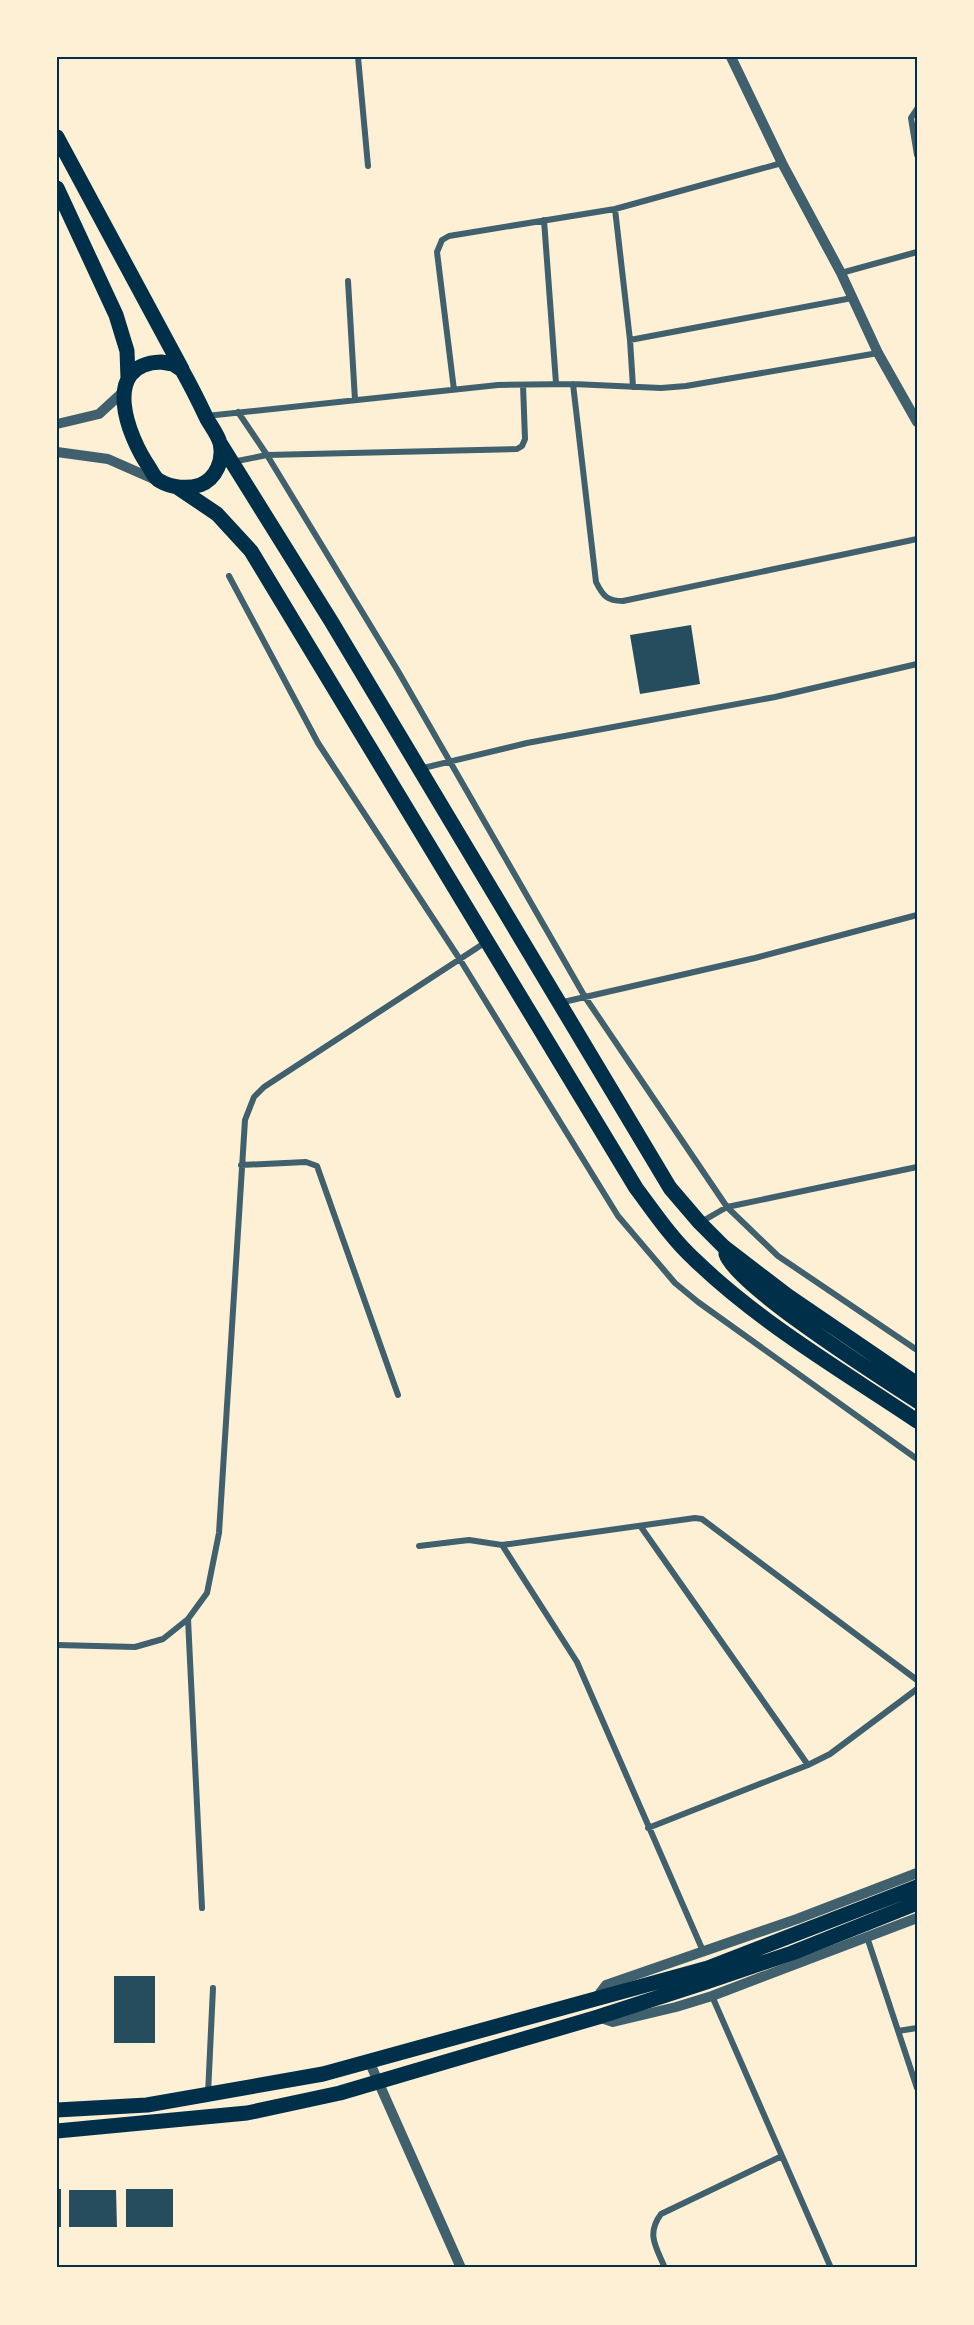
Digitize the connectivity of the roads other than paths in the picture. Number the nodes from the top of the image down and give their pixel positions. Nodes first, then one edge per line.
1 (358, 57) edge
2 (731, 57) edge
3 (917, 109) edge
4 (57, 137) edge
5 (917, 155) edge
6 (782, 163) junction
7 (368, 166) dead end
8 (57, 188) edge
9 (615, 209) junction
10 (544, 220) junction
11 (917, 252) edge
12 (841, 273) junction
13 (348, 281) dead end
14 (852, 298) junction
15 (630, 340) junction
16 (878, 353) junction
17 (182, 370) junction
18 (556, 383) junction
19 (573, 384) junction
20 (523, 385) junction
21 (126, 386) junction
22 (633, 387) junction
23 (454, 390) junction
24 (355, 400) junction
25 (238, 412) junction
26 (206, 416) junction
27 (916, 418) edge
28 (57, 424) edge
29 (220, 443) junction
30 (57, 452) edge
31 (267, 455) junction
32 (232, 462) junction
33 (158, 481) junction
34 (177, 487) junction
35 (917, 538) edge
36 (229, 576) dead end
37 (917, 664) edge
38 (449, 762) junction
39 (419, 769) junction
40 (917, 915) edge
41 (487, 941) junction
42 (459, 958) junction
43 (585, 997) junction
44 (558, 1003) junction
45 (241, 1165) junction
46 (917, 1167) edge
47 (727, 1207) junction
48 (700, 1223) junction
49 (724, 1247) junction
50 (917, 1350) edge
51 (917, 1383) edge
52 (398, 1395) dead end
53 (917, 1401) edge
54 (917, 1421) edge
55 (917, 1459) edge
56 (641, 1527) junction
57 (502, 1545) junction
58 (419, 1546) dead end
59 (188, 1619) junction
60 (57, 1646) edge
61 (917, 1680) edge
62 (917, 1689) edge
63 (808, 1765) junction
64 (648, 1828) junction
65 (917, 1873) edge
66 (917, 1887) edge
67 (917, 1903) edge
68 (202, 1908) dead end
69 (917, 1918) edge
70 (867, 1937) junction
71 (703, 1951) junction
72 (213, 1988) dead end
73 (712, 1996) junction
74 (594, 2001) junction
75 (617, 2002) junction
76 (598, 2017) junction
77 (917, 2028) edge
78 (898, 2031) junction
79 (369, 2061) junction
80 (378, 2082) junction
81 (917, 2088) edge
82 (208, 2094) junction
83 (57, 2110) edge
84 (57, 2132) edge
85 (782, 2156) junction
86 (461, 2268) edge
87 (665, 2268) edge
88 (831, 2268) edge

1 - 7 street
2 - 6 street
3 - 5 street
4 - 17 main road
6 - 9 street
6 - 12 street
8 - 21 main road
9 - 10 street
9 - 15 street
10 - 18 street
10 - 23 street
11 - 12 street
12 - 14 street
13 - 24 street
14 - 15 street
14 - 16 street
15 - 22 street
16 - 22 street
16 - 27 street
17 - 21 main road
17 - 26 main road
18 - 19 street
18 - 20 street
19 - 22 street
19 - 35 street
20 - 23 street
20 - 31 street
21 - 28 street
21 - 33 main road
23 - 24 street
24 - 25 street
25 - 26 street
25 - 31 street
26 - 29 main road
29 - 32 main road
29 - 34 main road
30 - 33 street
31 - 32 street
31 - 38 street
32 - 39 main road
33 - 34 main road
34 - 41 main road
36 - 42 street
37 - 38 street
38 - 39 street
38 - 43 street
39 - 44 main road
40 - 43 street
41 - 42 street
41 - 54 main road
42 - 45 street
42 - 55 street
43 - 44 street
43 - 47 street
44 - 48 main road
45 - 52 street
45 - 59 street
46 - 47 street
47 - 48 street
47 - 50 street
48 - 49 main road
49 - 51 main road
49 - 53 main road
56 - 57 street
56 - 61 street
56 - 63 street
57 - 58 street
57 - 64 street
59 - 60 street
59 - 68 street
62 - 63 street
63 - 64 street
64 - 71 street
65 - 71 street
66 - 75 main road
67 - 75 main road
69 - 70 street
70 - 73 street
70 - 78 street
71 - 74 street
72 - 82 street
73 - 76 street
73 - 85 street
74 - 75 main road
74 - 79 main road
75 - 76 main road
76 - 80 main road
77 - 78 street
78 - 81 street
79 - 80 street
79 - 82 main road
80 - 84 main road
80 - 86 street
82 - 83 main road
85 - 87 street
85 - 88 street

